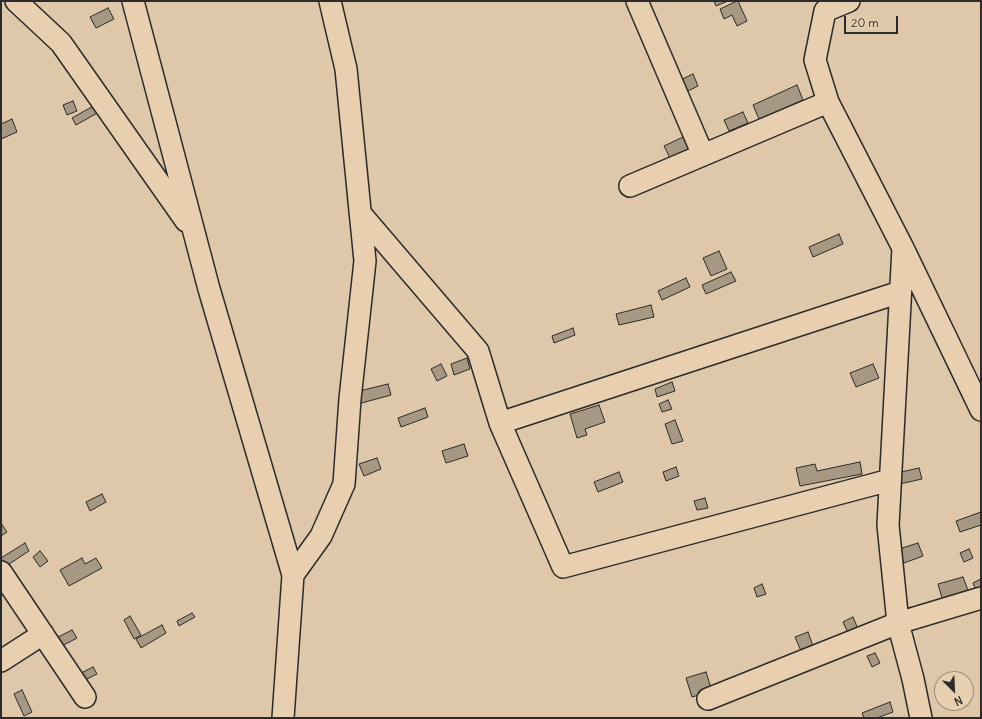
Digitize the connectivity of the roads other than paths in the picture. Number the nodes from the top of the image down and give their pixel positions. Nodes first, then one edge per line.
1 (16, 1) edge
2 (133, 1) edge
3 (330, 1) edge
4 (637, 1) edge
5 (849, 1) edge
6 (828, 102) junction
7 (704, 155) junction
8 (630, 186) dead end
9 (360, 213) junction
10 (194, 233) junction
11 (903, 248) junction
12 (900, 292) junction
13 (981, 410) edge
14 (500, 423) junction
15 (890, 480) junction
16 (1, 572) edge
17 (293, 575) junction
18 (981, 598) edge
19 (898, 623) junction
20 (43, 634) junction
21 (1, 661) edge
22 (84, 697) dead end
23 (708, 699) dead end
24 (283, 718) edge
25 (921, 718) edge

1 - 10 street
2 - 10 street
3 - 9 street
4 - 7 street
5 - 6 street
6 - 7 street
6 - 11 street
7 - 8 street
9 - 14 street
9 - 17 street
10 - 17 street
11 - 12 street
11 - 13 street
12 - 14 street
12 - 15 street
14 - 15 street
15 - 19 street
16 - 20 street
17 - 24 street
18 - 19 street
19 - 23 street
19 - 25 street
20 - 21 street
20 - 22 street

